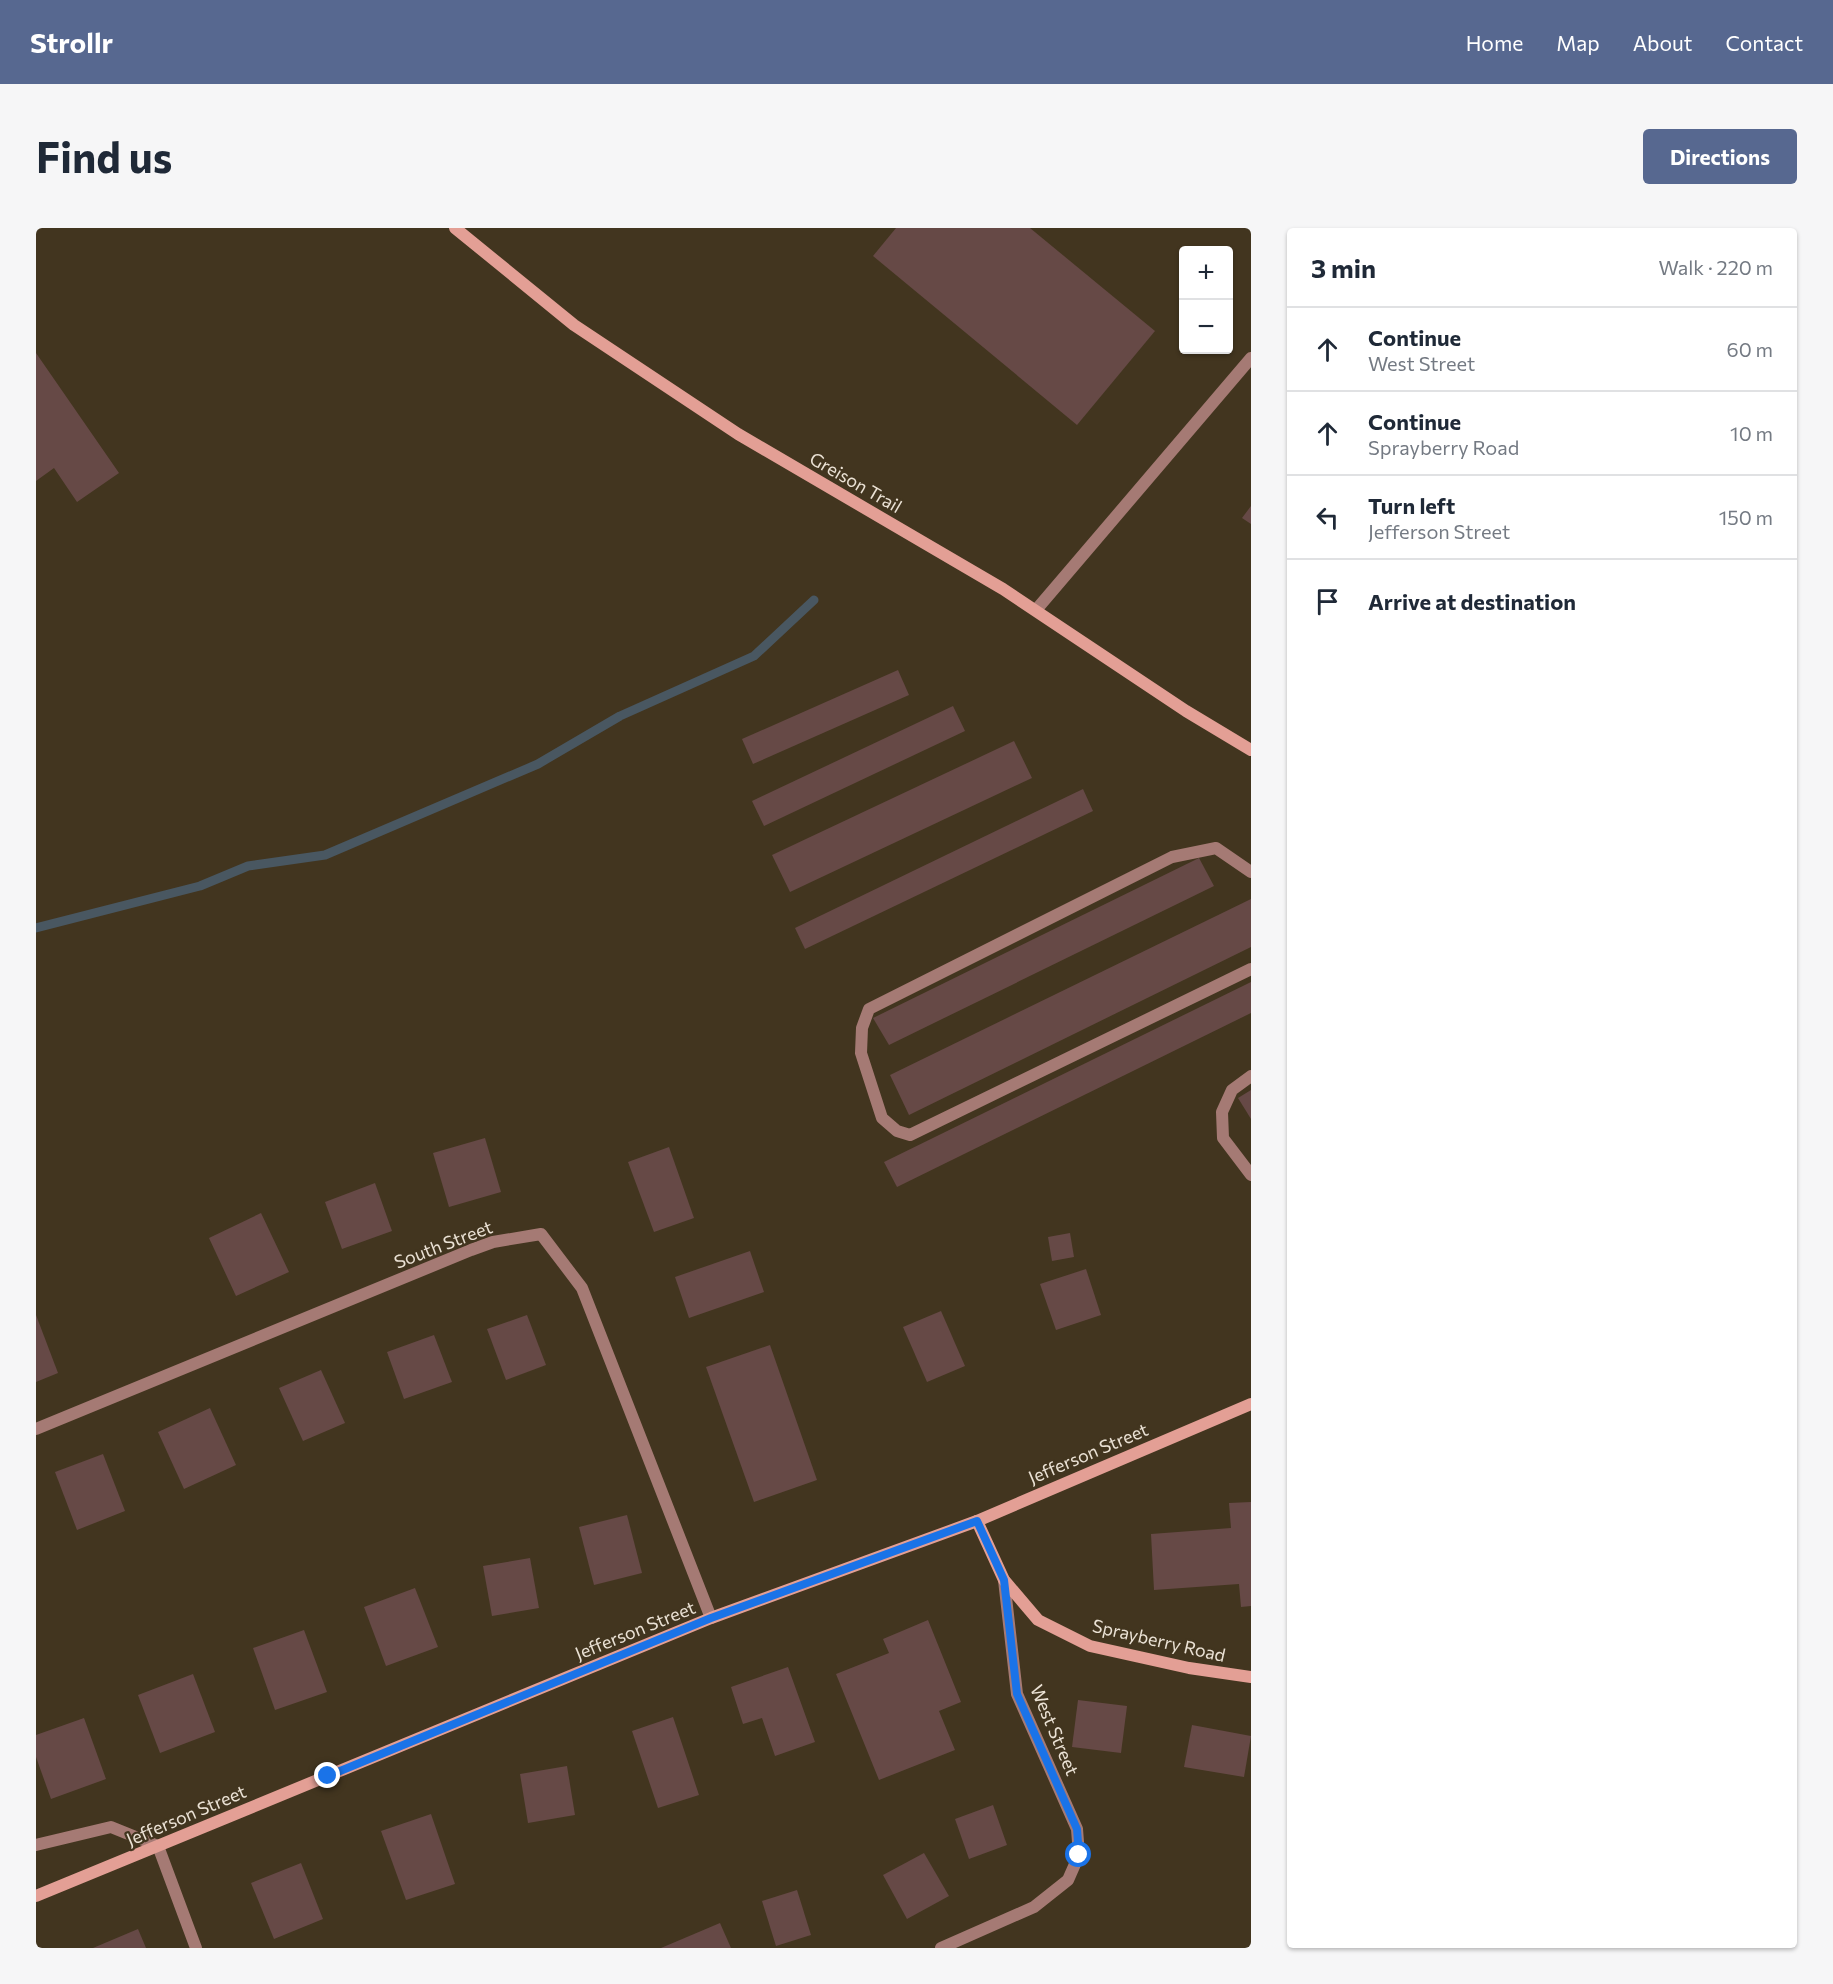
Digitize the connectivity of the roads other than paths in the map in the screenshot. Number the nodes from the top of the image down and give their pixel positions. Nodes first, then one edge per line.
1 (455, 228) edge
2 (1251, 358) edge
3 (1036, 610) junction
4 (1251, 750) edge
5 (1251, 872) edge
6 (1251, 969) edge
7 (1251, 1076) edge
8 (1251, 1175) edge
9 (1251, 1404) edge
10 (36, 1429) edge
11 (977, 1521) junction
12 (1004, 1580) junction
13 (711, 1618) junction
14 (1251, 1677) edge
15 (36, 1845) edge
16 (158, 1846) junction
17 (36, 1896) edge
18 (195, 1948) edge
19 (941, 1948) edge

1 - 3 street, Greison Trail
2 - 3 street
3 - 4 street, Greison Trail
5 - 6 street
7 - 8 street
9 - 11 street, Jefferson Street
10 - 13 street, South Street
11 - 12 street, Sprayberry Road
11 - 13 street, Jefferson Street
12 - 14 street, Sprayberry Road
12 - 19 street, West Street
13 - 16 street, Jefferson Street
15 - 16 street
16 - 17 street, Jefferson Street
16 - 18 street

